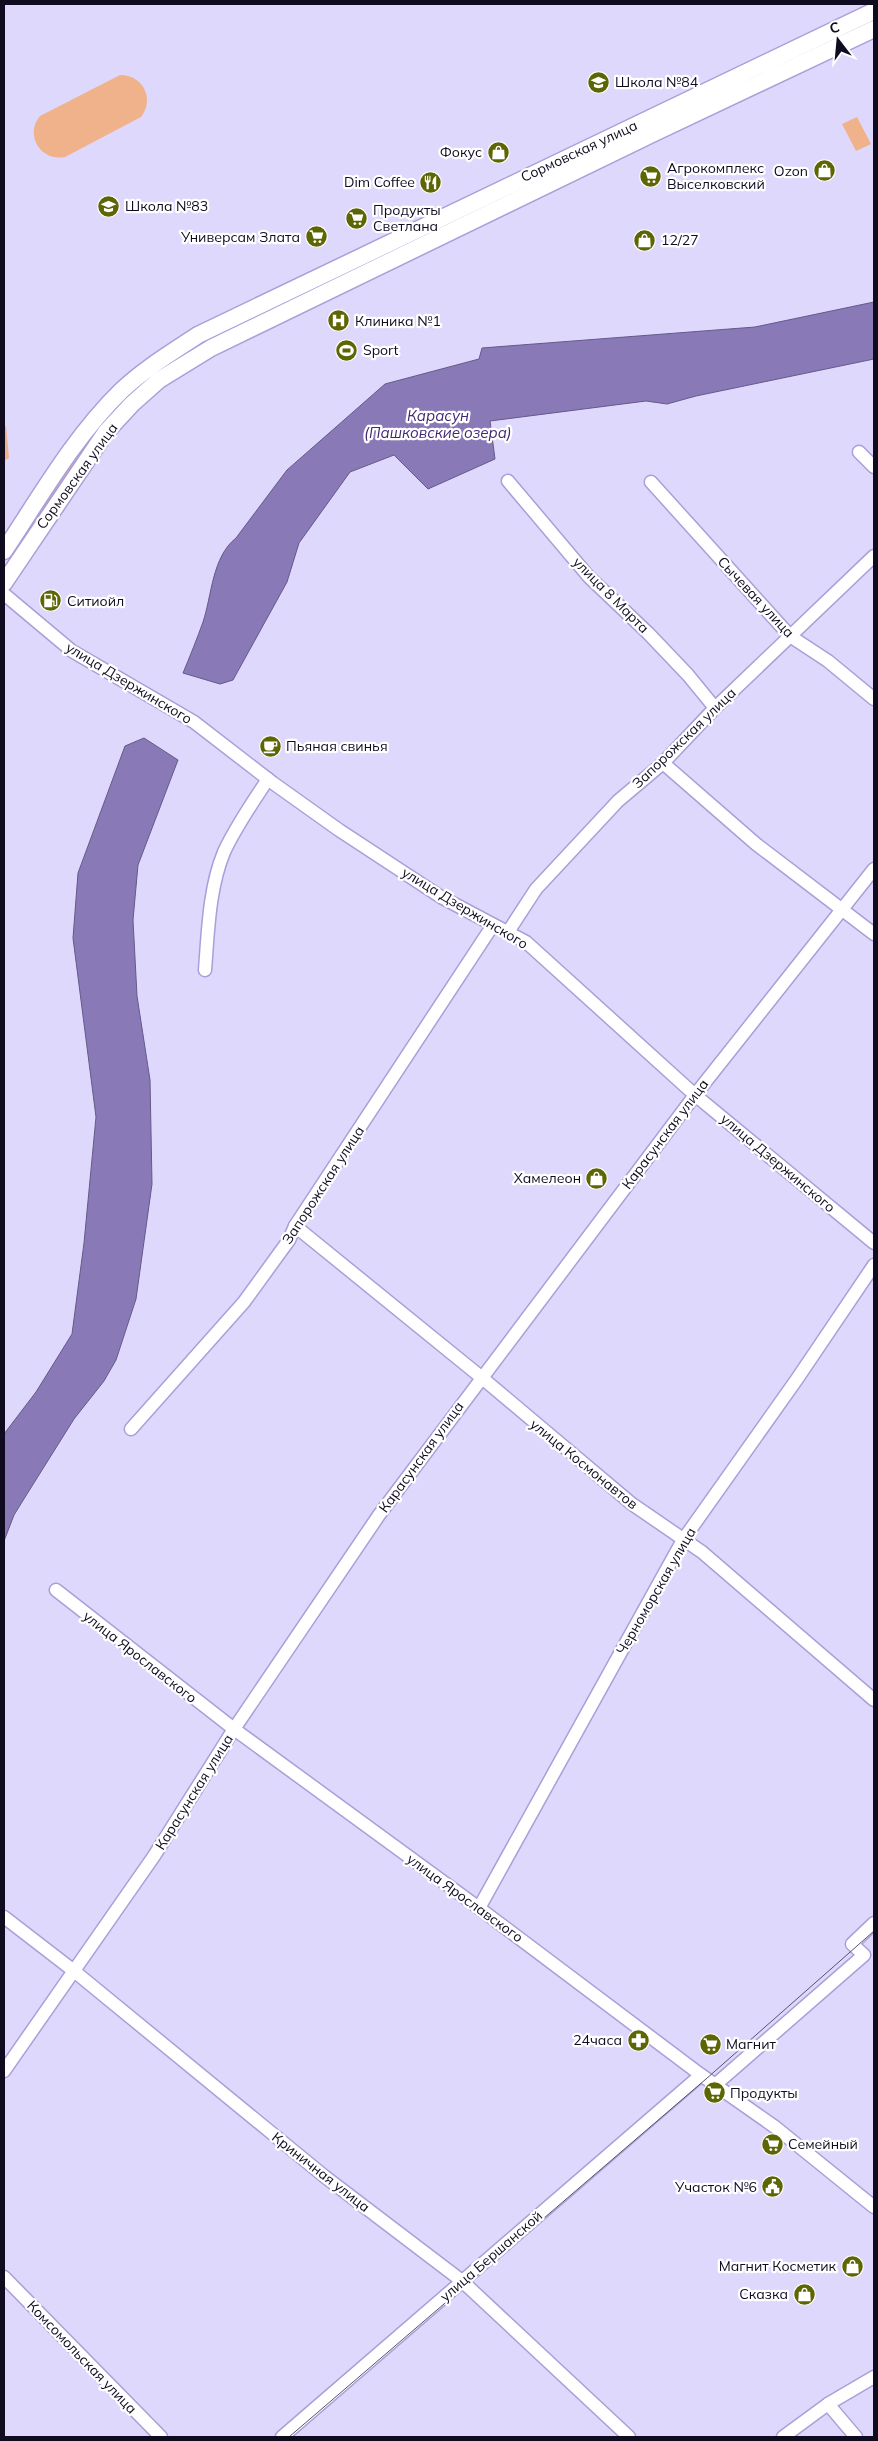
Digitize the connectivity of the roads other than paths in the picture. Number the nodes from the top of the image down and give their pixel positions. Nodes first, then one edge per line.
1 (874, 11) edge
2 (874, 29) edge
3 (650, 126) junction
4 (284, 292) junction
5 (292, 308) junction
6 (859, 452) dead end
7 (874, 468) edge
8 (508, 480) dead end
9 (651, 482) dead end
10 (4, 551) edge
11 (874, 556) edge
12 (4, 583) edge
13 (4, 594) edge
14 (790, 636) junction
15 (874, 699) edge
16 (715, 708) junction
17 (663, 763) junction
18 (268, 779) junction
19 (874, 869) edge
20 (843, 908) junction
21 (493, 925) junction
22 (508, 932) junction
23 (874, 934) edge
24 (205, 970) dead end
25 (695, 1094) junction
26 (295, 1226) junction
27 (874, 1242) edge
28 (874, 1265) edge
29 (481, 1377) junction
30 (131, 1429) dead end
31 (683, 1540) junction
32 (56, 1590) dead end
33 (874, 1700) edge
34 (234, 1729) junction
35 (479, 1908) junction
36 (4, 1917) edge
37 (874, 1923) edge
38 (74, 1971) junction
39 (4, 2071) edge
40 (701, 2075) junction
41 (715, 2085) junction
42 (874, 2207) edge
43 (4, 2277) edge
44 (462, 2280) junction
45 (874, 2376) edge
46 (828, 2404) junction
47 (161, 2437) edge
48 (282, 2437) edge
49 (629, 2437) edge
50 (783, 2437) edge
51 (856, 2437) edge

1 - 3 main road, Сормовская улица
2 - 3 main road, Сормовская улица
3 - 4 main road, Сормовская улица
3 - 5 main road, Сормовская улица
4 - 5 main road
4 - 10 main road, Сормовская улица
5 - 12 main road, Сормовская улица
6 - 7 street
8 - 16 street, улица 8 Марта
9 - 14 street, Сычевая улица
11 - 14 street, Запорожская улица
13 - 18 street, улица Дзержинского
14 - 15 street, Сычевая улица
14 - 16 street, Запорожская улица
16 - 17 street, Запорожская улица
17 - 20 street
17 - 22 street, Запорожская улица
18 - 21 street, улица Дзержинского
18 - 24 street
19 - 20 street, Карасунская улица
20 - 23 street
20 - 25 street, Карасунская улица
21 - 22 street, улица Дзержинского
21 - 26 street, Запорожская улица
22 - 25 street, улица Дзержинского
25 - 27 street, улица Дзержинского
25 - 29 street, Карасунская улица
26 - 29 street, улица Космонавтов
26 - 30 street, Запорожская улица
28 - 31 street, Черноморская улица
29 - 31 street, улица Космонавтов
29 - 34 street, Карасунская улица
31 - 33 street, улица Космонавтов
31 - 35 street, Черноморская улица
32 - 34 street, улица Ярославского
34 - 35 street, улица Ярославского
34 - 38 street, Карасунская улица
35 - 40 street, улица Ярославского
36 - 38 street, Криничная улица
37 - 41 street
38 - 39 street, Карасунская улица
38 - 44 street, Криничная улица
40 - 41 street, улица Ярославского
40 - 44 street, улица Бершанской
41 - 42 street, улица Ярославского
43 - 47 street, Комсомольская улица
44 - 48 street, улица Бершанской
44 - 49 street, Криничная улица
45 - 46 street
46 - 50 street
46 - 51 street

